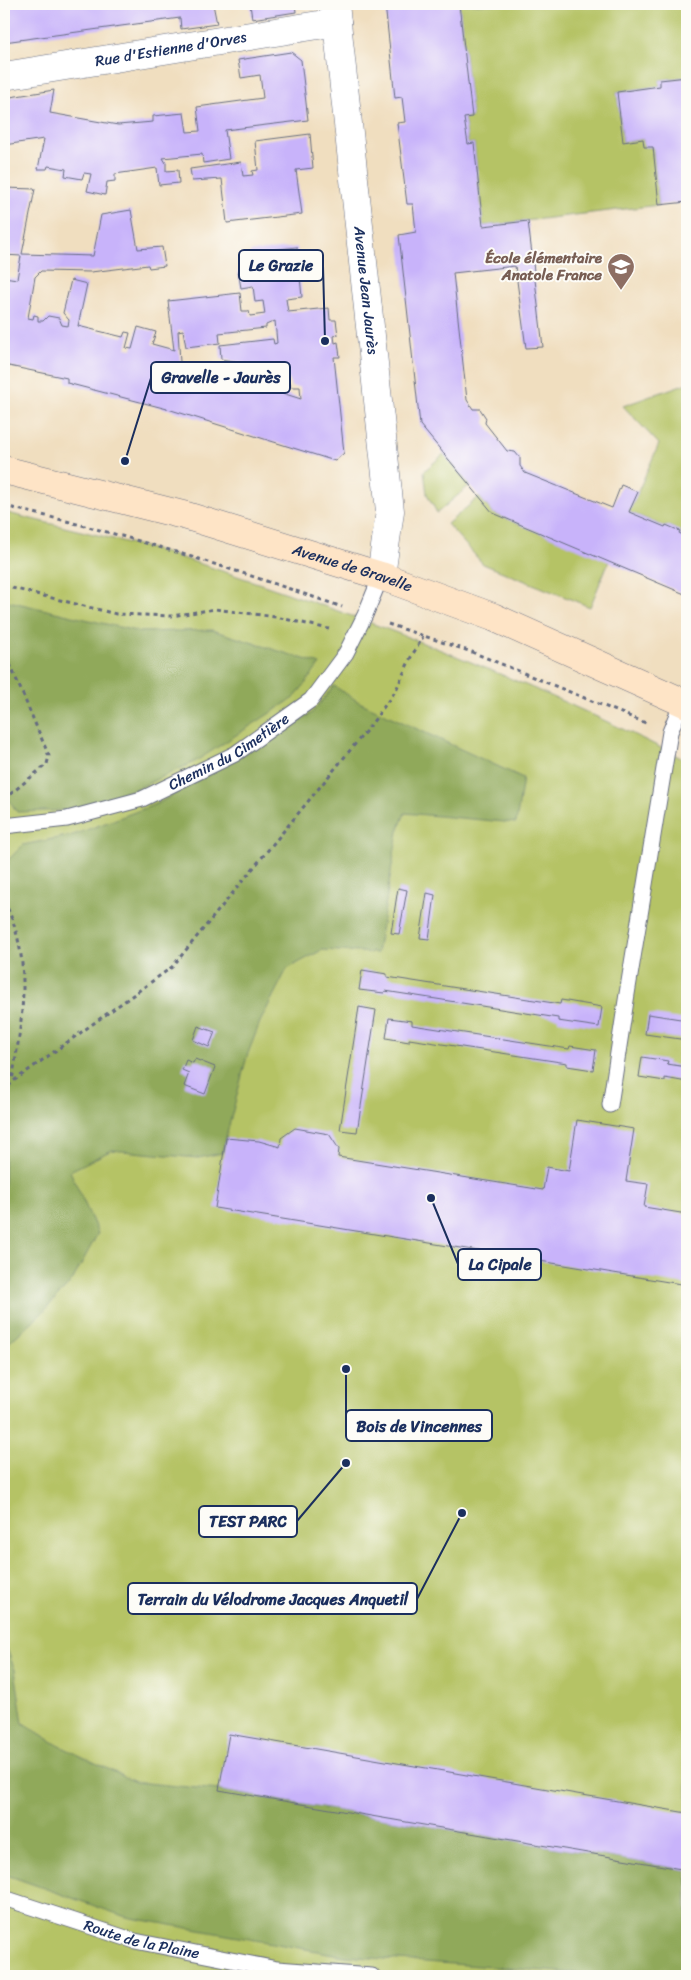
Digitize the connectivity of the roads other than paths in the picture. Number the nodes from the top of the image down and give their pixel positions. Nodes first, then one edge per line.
1 (336, 13) edge
2 (4, 76) edge
3 (4, 470) edge
4 (381, 576) junction
5 (685, 703) edge
6 (4, 826) edge
7 (610, 1105) dead end
8 (4, 1898) edge
9 (372, 1976) edge

1 - 2 street, Rue d'Estienne d'Orves
1 - 4 street, Avenue Jean Jaurès
3 - 4 street, Avenue de Gravelle
4 - 5 street, Avenue de Gravelle
4 - 6 lane, Chemin du Cimetière
5 - 7 lane
8 - 9 lane, Route de la Plaine

